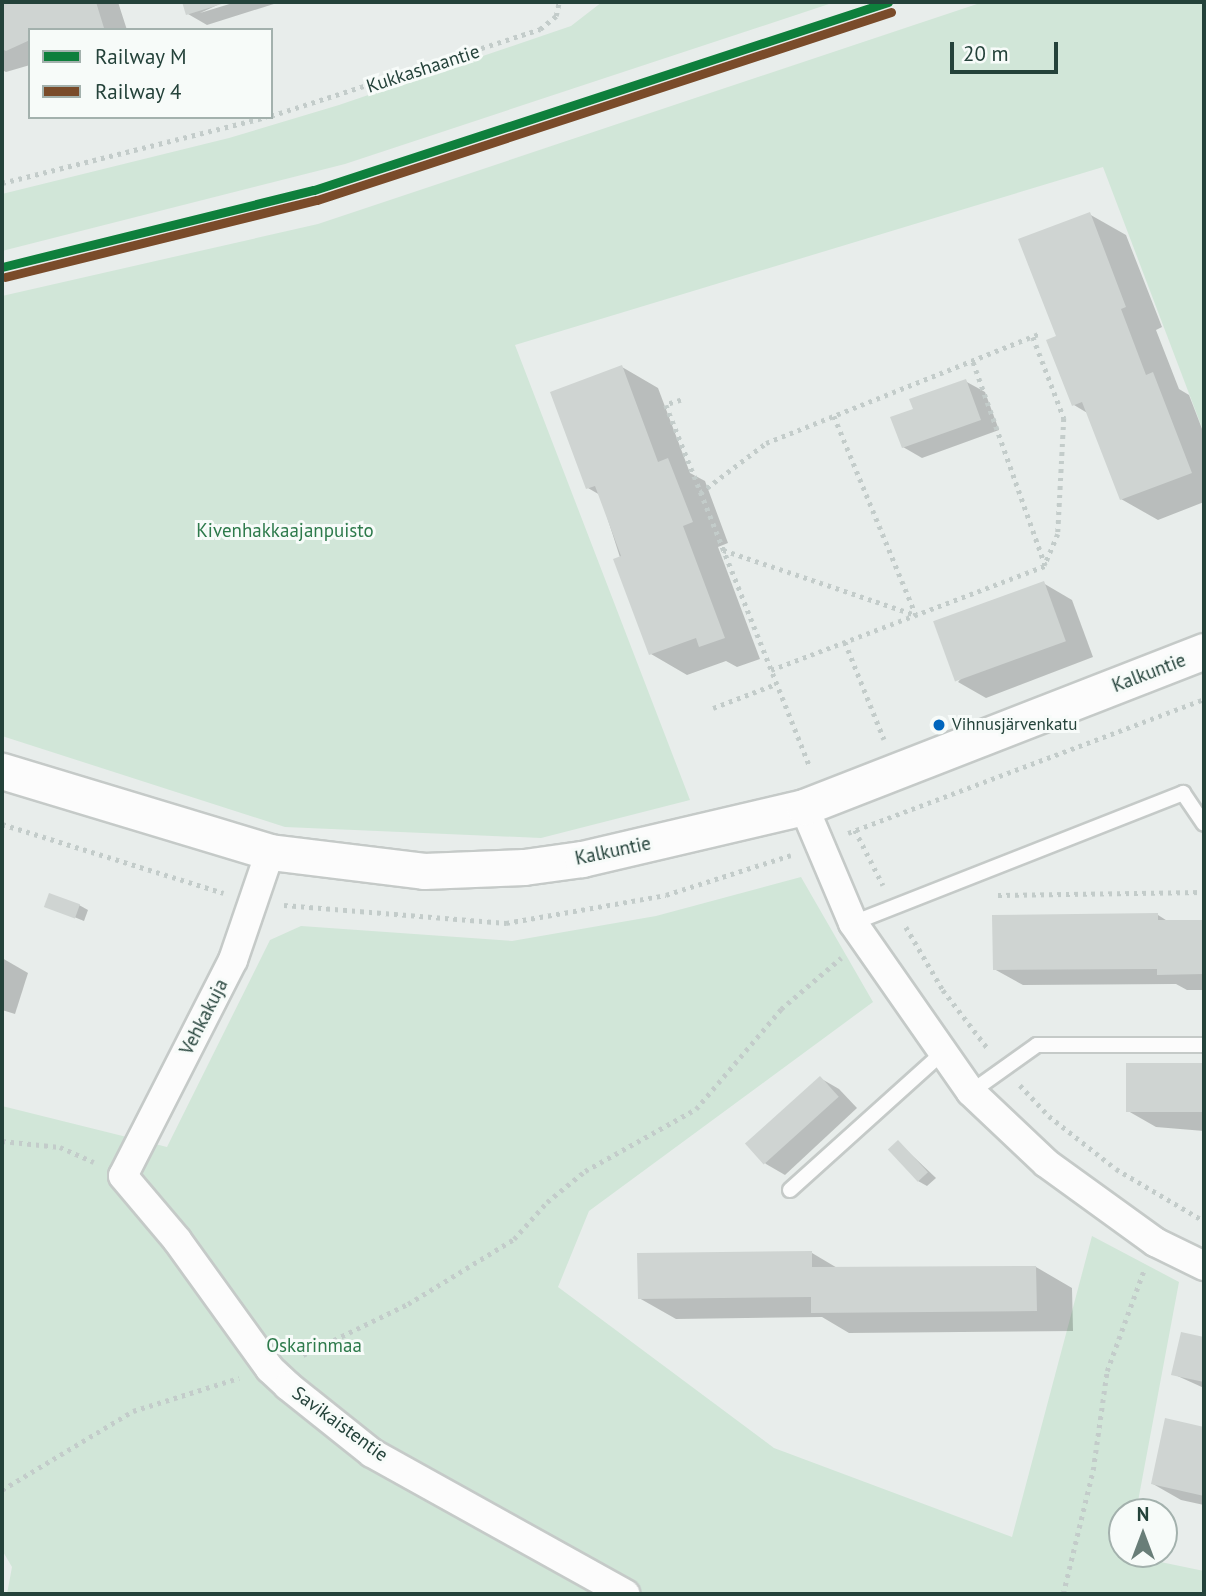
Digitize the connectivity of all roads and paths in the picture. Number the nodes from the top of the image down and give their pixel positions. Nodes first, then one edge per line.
1 (559, 2) edge
2 (273, 115) edge
3 (258, 119) edge
4 (2, 183) edge
5 (1039, 334) dead end
6 (1033, 337) junction
7 (972, 360) junction
8 (681, 400) dead end
9 (834, 416) junction
10 (700, 493) junction
11 (722, 550) junction
12 (1045, 566) junction
13 (916, 615) junction
14 (845, 642) junction
15 (1204, 651) edge
16 (771, 670) junction
17 (776, 684) junction
18 (713, 708) dead end
19 (896, 740) dead end
20 (2, 771) edge
21 (814, 803) junction
22 (1204, 824) edge
23 (270, 852) junction
24 (1204, 892) edge
25 (982, 895) dead end
26 (858, 931) junction
27 (1204, 1045) edge
28 (942, 1053) junction
29 (971, 1092) junction
30 (2, 1141) edge
31 (123, 1176) junction
32 (790, 1190) dead end
33 (1154, 1241) junction
34 (1204, 1266) edge
35 (270, 1369) junction
36 (2, 1490) edge
37 (625, 1594) edge
38 (1063, 1594) edge

1 - 2 path, Kukkashaantie
3 - 4 path
5 - 6 path
6 - 7 path
6 - 12 path
7 - 9 path
7 - 12 path
8 - 10 path
9 - 10 path
9 - 13 path
10 - 11 path
11 - 13 path
11 - 16 path
12 - 13 path
13 - 14 path
14 - 16 path
14 - 19 path
15 - 21 street, Kalkuntie
16 - 17 path
17 - 18 path
17 - 21 path
20 - 23 street, Kalkuntie
21 - 23 street, Kalkuntie
21 - 26 street
22 - 26 lane
23 - 31 street, Vehkakuja
24 - 25 path
26 - 28 street
26 - 35 path
27 - 29 lane
28 - 29 street
28 - 32 lane
29 - 33 street
30 - 31 path
31 - 35 street, Savikaistentie
33 - 34 street
33 - 38 path
35 - 36 path
35 - 37 street, Savikaistentie

